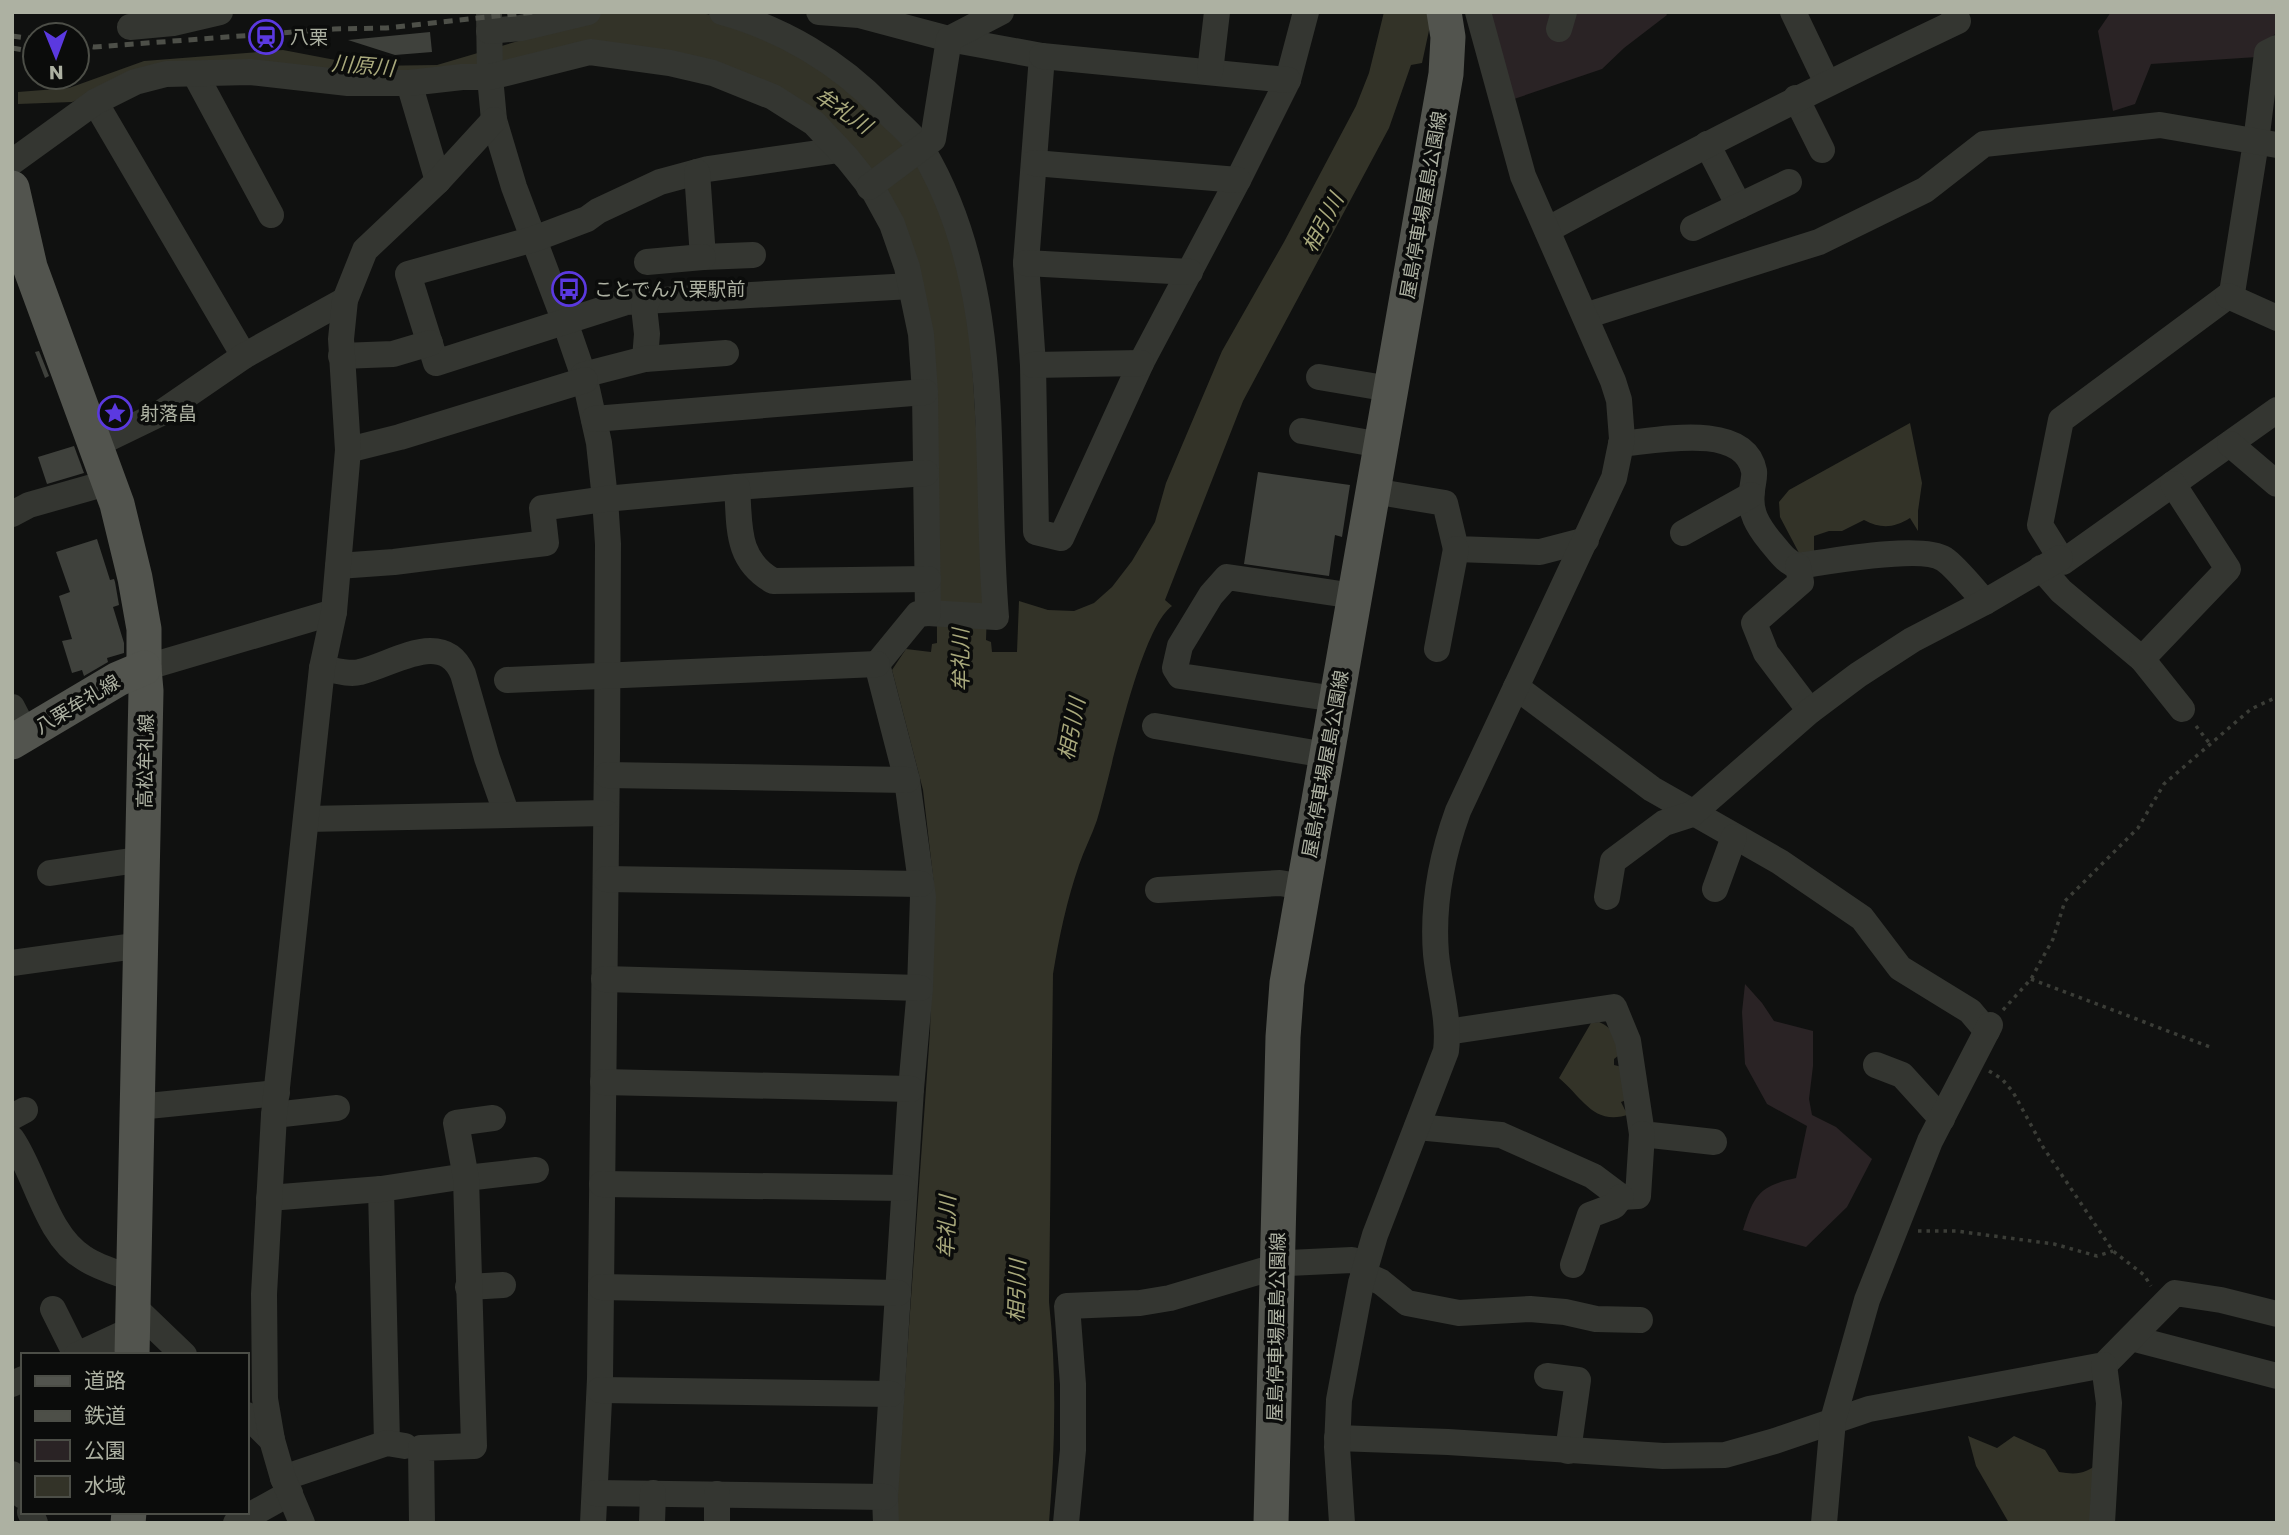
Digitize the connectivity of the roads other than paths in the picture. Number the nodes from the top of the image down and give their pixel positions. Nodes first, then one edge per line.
1 (220, 12) edge
2 (588, 12) edge
3 (819, 12) edge
4 (1001, 12) edge
5 (1217, 12) edge
6 (1306, 12) edge
7 (1793, 12) edge
8 (1954, 12) edge
9 (732, 14) edge
10 (859, 14) edge
11 (1458, 16) edge
12 (489, 22) edge
13 (130, 27) dead end
14 (949, 39) junction
15 (2277, 48) edge
16 (1042, 56) junction
17 (490, 72) junction
18 (1210, 72) junction
19 (195, 74) junction
20 (1288, 80) junction
21 (408, 83) junction
22 (1827, 83) junction
23 (1796, 98) junction
24 (95, 102) junction
25 (494, 120) junction
26 (2266, 143) edge
27 (1707, 144) junction
28 (839, 149) junction
29 (922, 149) junction
30 (1822, 150) dead end
31 (12, 162) edge
32 (1034, 163) junction
33 (697, 172) junction
34 (1238, 180) junction
35 (438, 181) junction
36 (1789, 182) dead end
37 (869, 187) junction
38 (12, 188) edge
39 (1739, 206) junction
40 (271, 215) dead end
41 (1693, 228) dead end
42 (1547, 230) junction
43 (534, 239) junction
44 (753, 255) dead end
45 (703, 257) junction
46 (647, 262) dead end
47 (1026, 263) junction
48 (1190, 272) junction
49 (911, 286) junction
50 (2228, 296) junction
51 (345, 300) junction
52 (647, 301) junction
53 (1585, 316) junction
54 (2277, 318) edge
55 (565, 322) junction
56 (430, 343) junction
57 (726, 353) dead end
58 (244, 356) junction
59 (341, 356) junction
60 (645, 359) junction
61 (1141, 363) junction
62 (1033, 365) junction
63 (1319, 377) dead end
64 (584, 378) junction
65 (1390, 389) junction
66 (925, 392) junction
67 (2277, 410) edge
68 (594, 419) junction
69 (1302, 431) dead end
70 (97, 444) junction
71 (1621, 444) junction
72 (2230, 444) junction
73 (1381, 445) junction
74 (348, 450) junction
75 (926, 473) junction
76 (110, 482) junction
77 (2173, 484) junction
78 (2277, 484) edge
79 (737, 487) junction
80 (1373, 491) junction
81 (1751, 495) junction
82 (606, 499) junction
83 (12, 514) edge
84 (1683, 533) dead end
85 (1586, 540) junction
86 (1456, 549) junction
87 (2051, 563) junction
88 (338, 566) junction
89 (1798, 566) junction
90 (928, 579) junction
91 (1354, 596) junction
92 (1985, 602) junction
93 (334, 612) junction
94 (928, 613) junction
95 (1437, 649) dead end
96 (2142, 659) junction
97 (877, 664) junction
98 (144, 668) junction
99 (322, 668) junction
100 (606, 676) junction
101 (507, 680) dead end
102 (1516, 687) junction
103 (1336, 699) junction
104 (2182, 709) dead end
105 (1810, 711) junction
106 (1155, 726) dead end
107 (17, 728) edge
108 (1326, 755) junction
109 (607, 775) junction
110 (907, 780) junction
111 (606, 813) junction
112 (1692, 814) junction
113 (507, 815) junction
114 (306, 819) junction
115 (1734, 837) junction
116 (144, 859) junction
117 (50, 873) dead end
118 (606, 879) junction
119 (921, 884) junction
120 (1303, 887) junction
121 (1715, 889) dead end
122 (1158, 890) dead end
123 (1607, 897) dead end
124 (142, 945) junction
125 (12, 963) edge
126 (604, 979) junction
127 (920, 988) junction
128 (1447, 1032) junction
129 (1876, 1065) dead end
130 (603, 1082) junction
131 (911, 1089) junction
132 (276, 1104) junction
133 (138, 1107) junction
134 (337, 1108) dead end
135 (493, 1118) dead end
136 (1942, 1119) junction
137 (1418, 1127) junction
138 (1642, 1134) junction
139 (12, 1139) edge
140 (1714, 1142) dead end
141 (536, 1170) dead end
142 (466, 1178) junction
143 (602, 1184) junction
144 (904, 1188) junction
145 (381, 1189) junction
146 (1622, 1197) junction
147 (270, 1198) junction
148 (1573, 1265) dead end
149 (1277, 1266) junction
150 (1364, 1269) junction
151 (503, 1285) dead end
152 (468, 1287) junction
153 (601, 1287) junction
154 (898, 1293) junction
155 (53, 1309) dead end
156 (2277, 1314) edge
157 (133, 1317) edge
158 (1640, 1320) dead end
159 (2131, 1338) junction
160 (75, 1353) edge
161 (79, 1353) edge
162 (181, 1353) edge
163 (2104, 1365) junction
164 (1546, 1376) dead end
165 (2277, 1376) edge
166 (600, 1390) junction
167 (891, 1394) junction
168 (248, 1416) edge
169 (1833, 1420) junction
170 (1338, 1438) junction
171 (272, 1440) junction
172 (387, 1443) junction
173 (421, 1448) junction
174 (1568, 1451) junction
175 (12, 1474) edge
176 (287, 1485) junction
177 (21, 1492) edge
178 (595, 1493) junction
179 (653, 1493) junction
180 (718, 1494) junction
181 (886, 1510) edge
182 (236, 1523) edge
183 (302, 1523) edge
184 (422, 1523) edge
185 (593, 1523) edge
186 (652, 1523) edge
187 (717, 1523) edge
188 (1066, 1523) edge
189 (1271, 1523) edge
190 (1342, 1523) edge
191 (1824, 1523) edge
192 (2102, 1523) edge

1 - 13 street
2 - 12 street
3 - 10 street
4 - 14 street
5 - 18 street
6 - 20 street
7 - 22 street
8 - 22 street
9 - 29 street
10 - 14 street
11 - 42 street
11 - 65 main road, 屋島停車場屋島公園線
12 - 17 street
14 - 16 street
14 - 29 street
15 - 26 street
16 - 18 street
16 - 32 street
17 - 21 street
17 - 25 street
17 - 28 street
18 - 20 street
19 - 21 street
19 - 24 street
19 - 40 street
20 - 34 street
21 - 35 street
22 - 23 street
23 - 27 street
23 - 30 street
24 - 31 street
24 - 58 street
25 - 35 street
25 - 43 street
26 - 50 street
26 - 53 street
27 - 39 street
27 - 42 street
28 - 33 street
28 - 37 street
29 - 37 street
29 - 94 street
32 - 34 street
32 - 47 street
33 - 43 street
33 - 45 street
34 - 48 street
35 - 51 street
36 - 39 street
37 - 49 street
38 - 70 main road, 高松牟礼線
39 - 41 street
42 - 53 street
43 - 55 street
43 - 56 street
44 - 45 street
45 - 46 street
47 - 48 street
47 - 62 street
48 - 61 street
49 - 52 street
49 - 66 street
50 - 54 street
50 - 87 street
51 - 58 street
51 - 59 street
52 - 55 street
52 - 60 street
53 - 71 street
55 - 56 street
55 - 64 street
56 - 59 street
57 - 60 street
58 - 70 street
59 - 74 street
60 - 64 street
61 - 62 street
61 - 62 street
63 - 65 street
64 - 68 street
64 - 74 street
65 - 73 main road, 屋島停車場屋島公園線
66 - 68 street
66 - 75 street
67 - 72 street
68 - 82 street
69 - 73 street
70 - 76 main road, 高松牟礼線
71 - 81 street
71 - 85 street
72 - 77 street
72 - 78 street
73 - 80 main road, 屋島停車場屋島公園線
74 - 88 street
75 - 79 street
75 - 90 street
76 - 83 street
76 - 98 main road, 高松牟礼線
77 - 87 street
77 - 96 street
79 - 82 street
79 - 90 street
80 - 86 street
80 - 91 main road, 屋島停車場屋島公園線
81 - 84 street
81 - 89 street
82 - 88 street
82 - 100 street
85 - 86 street
85 - 102 street
86 - 95 street
87 - 92 street
87 - 96 street
88 - 93 street
89 - 92 street
89 - 105 street
90 - 94 street
91 - 103 main road, 屋島停車場屋島公園線
91 - 103 street
92 - 105 street
93 - 98 street
93 - 99 street
94 - 97 street
96 - 104 street
97 - 100 street
97 - 110 street
98 - 107 main road, 八栗牟礼線
98 - 116 main road, 高松牟礼線
99 - 113 street
99 - 114 street
100 - 101 street
100 - 109 street
102 - 112 street
102 - 128 street
103 - 108 main road, 屋島停車場屋島公園線
105 - 112 street
106 - 108 street
108 - 120 main road, 屋島停車場屋島公園線
109 - 110 street
109 - 111 street
110 - 119 street
111 - 113 street
111 - 118 street
112 - 115 street
112 - 123 street
113 - 114 street
114 - 132 street
115 - 121 street
115 - 136 street
116 - 117 street
116 - 124 main road, 高松牟礼線
118 - 119 street
118 - 126 street
119 - 127 street
120 - 122 street
120 - 149 main road, 屋島停車場屋島公園線
124 - 125 street
124 - 133 main road, 高松牟礼線
126 - 127 street
126 - 130 street
127 - 131 street
128 - 137 street
128 - 138 street
129 - 136 street
130 - 131 street
130 - 143 street
131 - 144 street
132 - 133 street
132 - 134 street
132 - 147 street
133 - 157 main road, 高松牟礼線
135 - 142 street
136 - 169 street
137 - 146 street
137 - 150 street
138 - 140 street
138 - 146 street
139 - 157 street
141 - 142 street
142 - 145 street
142 - 152 street
143 - 144 street
143 - 153 street
144 - 154 street
145 - 147 street
145 - 172 street
146 - 148 street
147 - 171 street
149 - 150 street
149 - 188 street
149 - 189 main road, 屋島停車場屋島公園線
150 - 158 street
150 - 170 street
151 - 152 street
152 - 173 street
153 - 154 street
153 - 166 street
154 - 167 street
155 - 160 street
156 - 159 street
157 - 161 street
157 - 162 street
159 - 163 street
159 - 165 street
163 - 169 street
163 - 192 street
164 - 174 street
166 - 167 street
166 - 178 street
167 - 181 street
168 - 171 street
169 - 174 street
169 - 191 street
170 - 174 street
170 - 190 street
171 - 176 street
172 - 173 street
172 - 176 street
173 - 184 street
175 - 177 street
176 - 182 street
176 - 183 street
178 - 179 street
178 - 185 street
179 - 180 street
179 - 186 street
180 - 181 street
180 - 187 street

